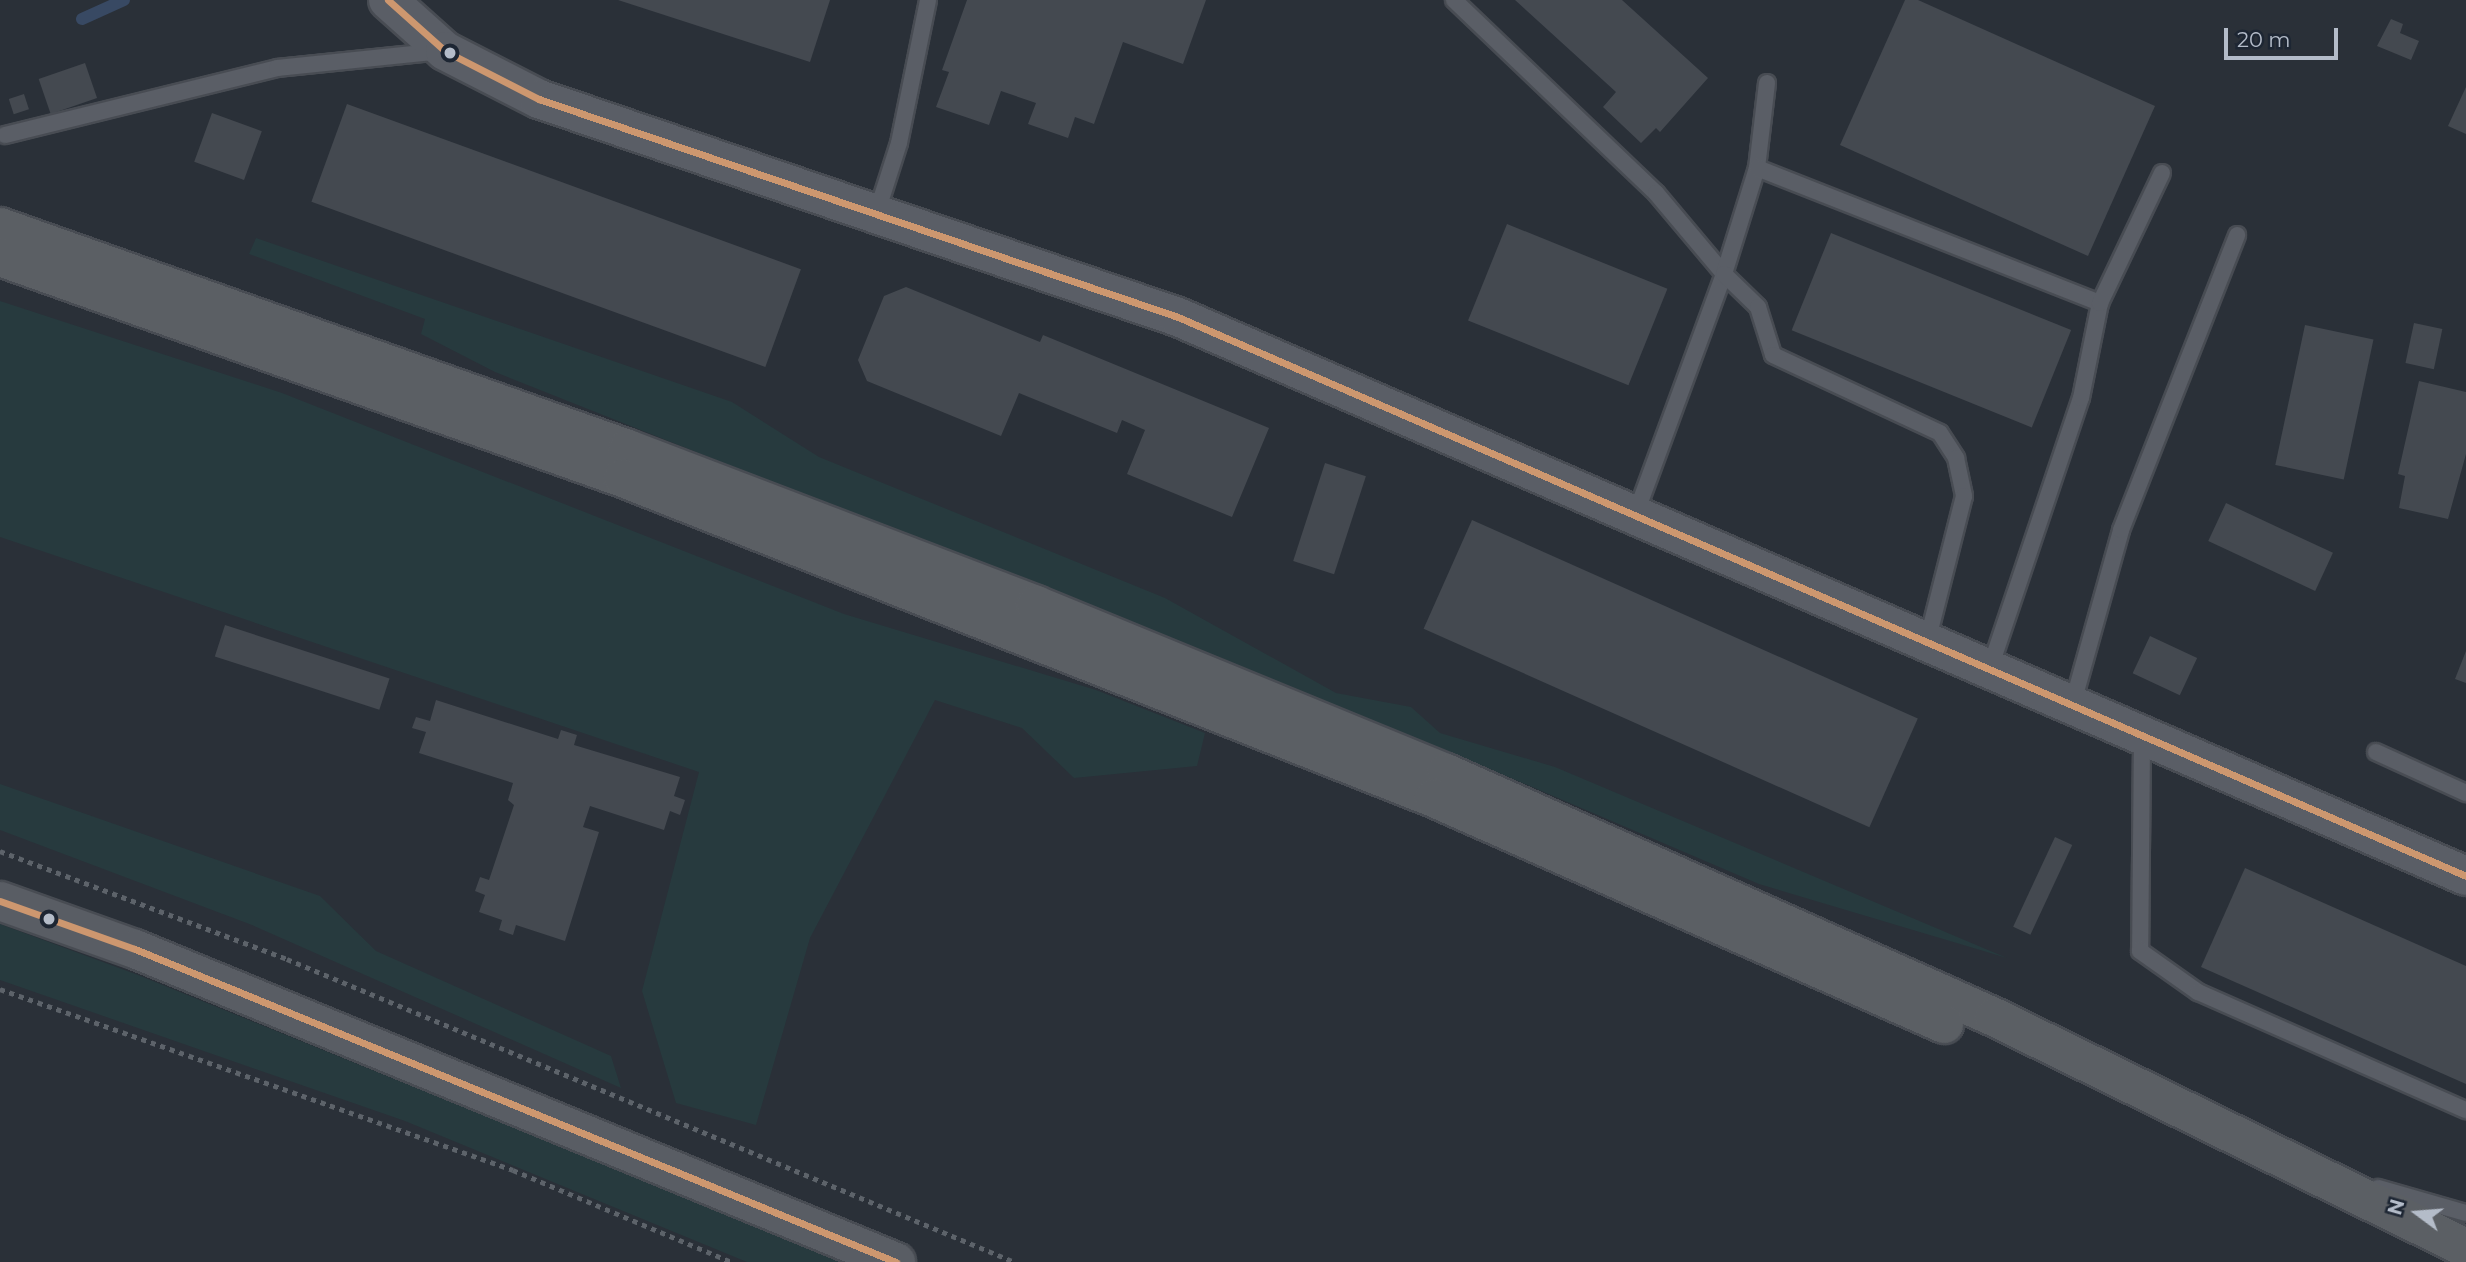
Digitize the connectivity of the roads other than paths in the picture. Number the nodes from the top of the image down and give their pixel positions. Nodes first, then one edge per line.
1 (388, 0) edge
2 (928, 0) edge
3 (1454, 0) edge
4 (444, 51) junction
5 (1767, 83) dead end
6 (5, 135) dead end
7 (1757, 167) junction
8 (2162, 173) dead end
9 (877, 212) junction
10 (0, 227) edge
11 (2237, 235) dead end
12 (0, 257) edge
13 (1724, 274) junction
14 (0, 279) edge
15 (2100, 303) junction
16 (264, 351) junction
17 (1636, 513) junction
18 (1926, 645) junction
19 (1989, 673) junction
20 (2071, 708) junction
21 (2142, 739) junction
22 (2376, 752) dead end
23 (2466, 793) edge
24 (2466, 876) edge
25 (0, 901) edge
26 (2466, 1110) edge
27 (2310, 1170) junction
28 (2466, 1213) edge
29 (2466, 1248) edge
30 (896, 1262) edge
31 (2435, 1262) edge

1 - 4 street
2 - 9 lane
3 - 13 lane
4 - 6 lane
4 - 9 street
5 - 7 lane
7 - 13 lane
7 - 15 lane
8 - 15 lane
9 - 17 street
10 - 27 highway
11 - 20 lane
12 - 16 highway
13 - 17 lane
13 - 18 lane
14 - 16 highway
15 - 19 lane
16 - 31 highway
17 - 18 street
18 - 19 street
19 - 20 street
20 - 21 street
21 - 24 street
21 - 26 lane
22 - 23 lane
25 - 30 main road
27 - 28 lane
27 - 29 highway

